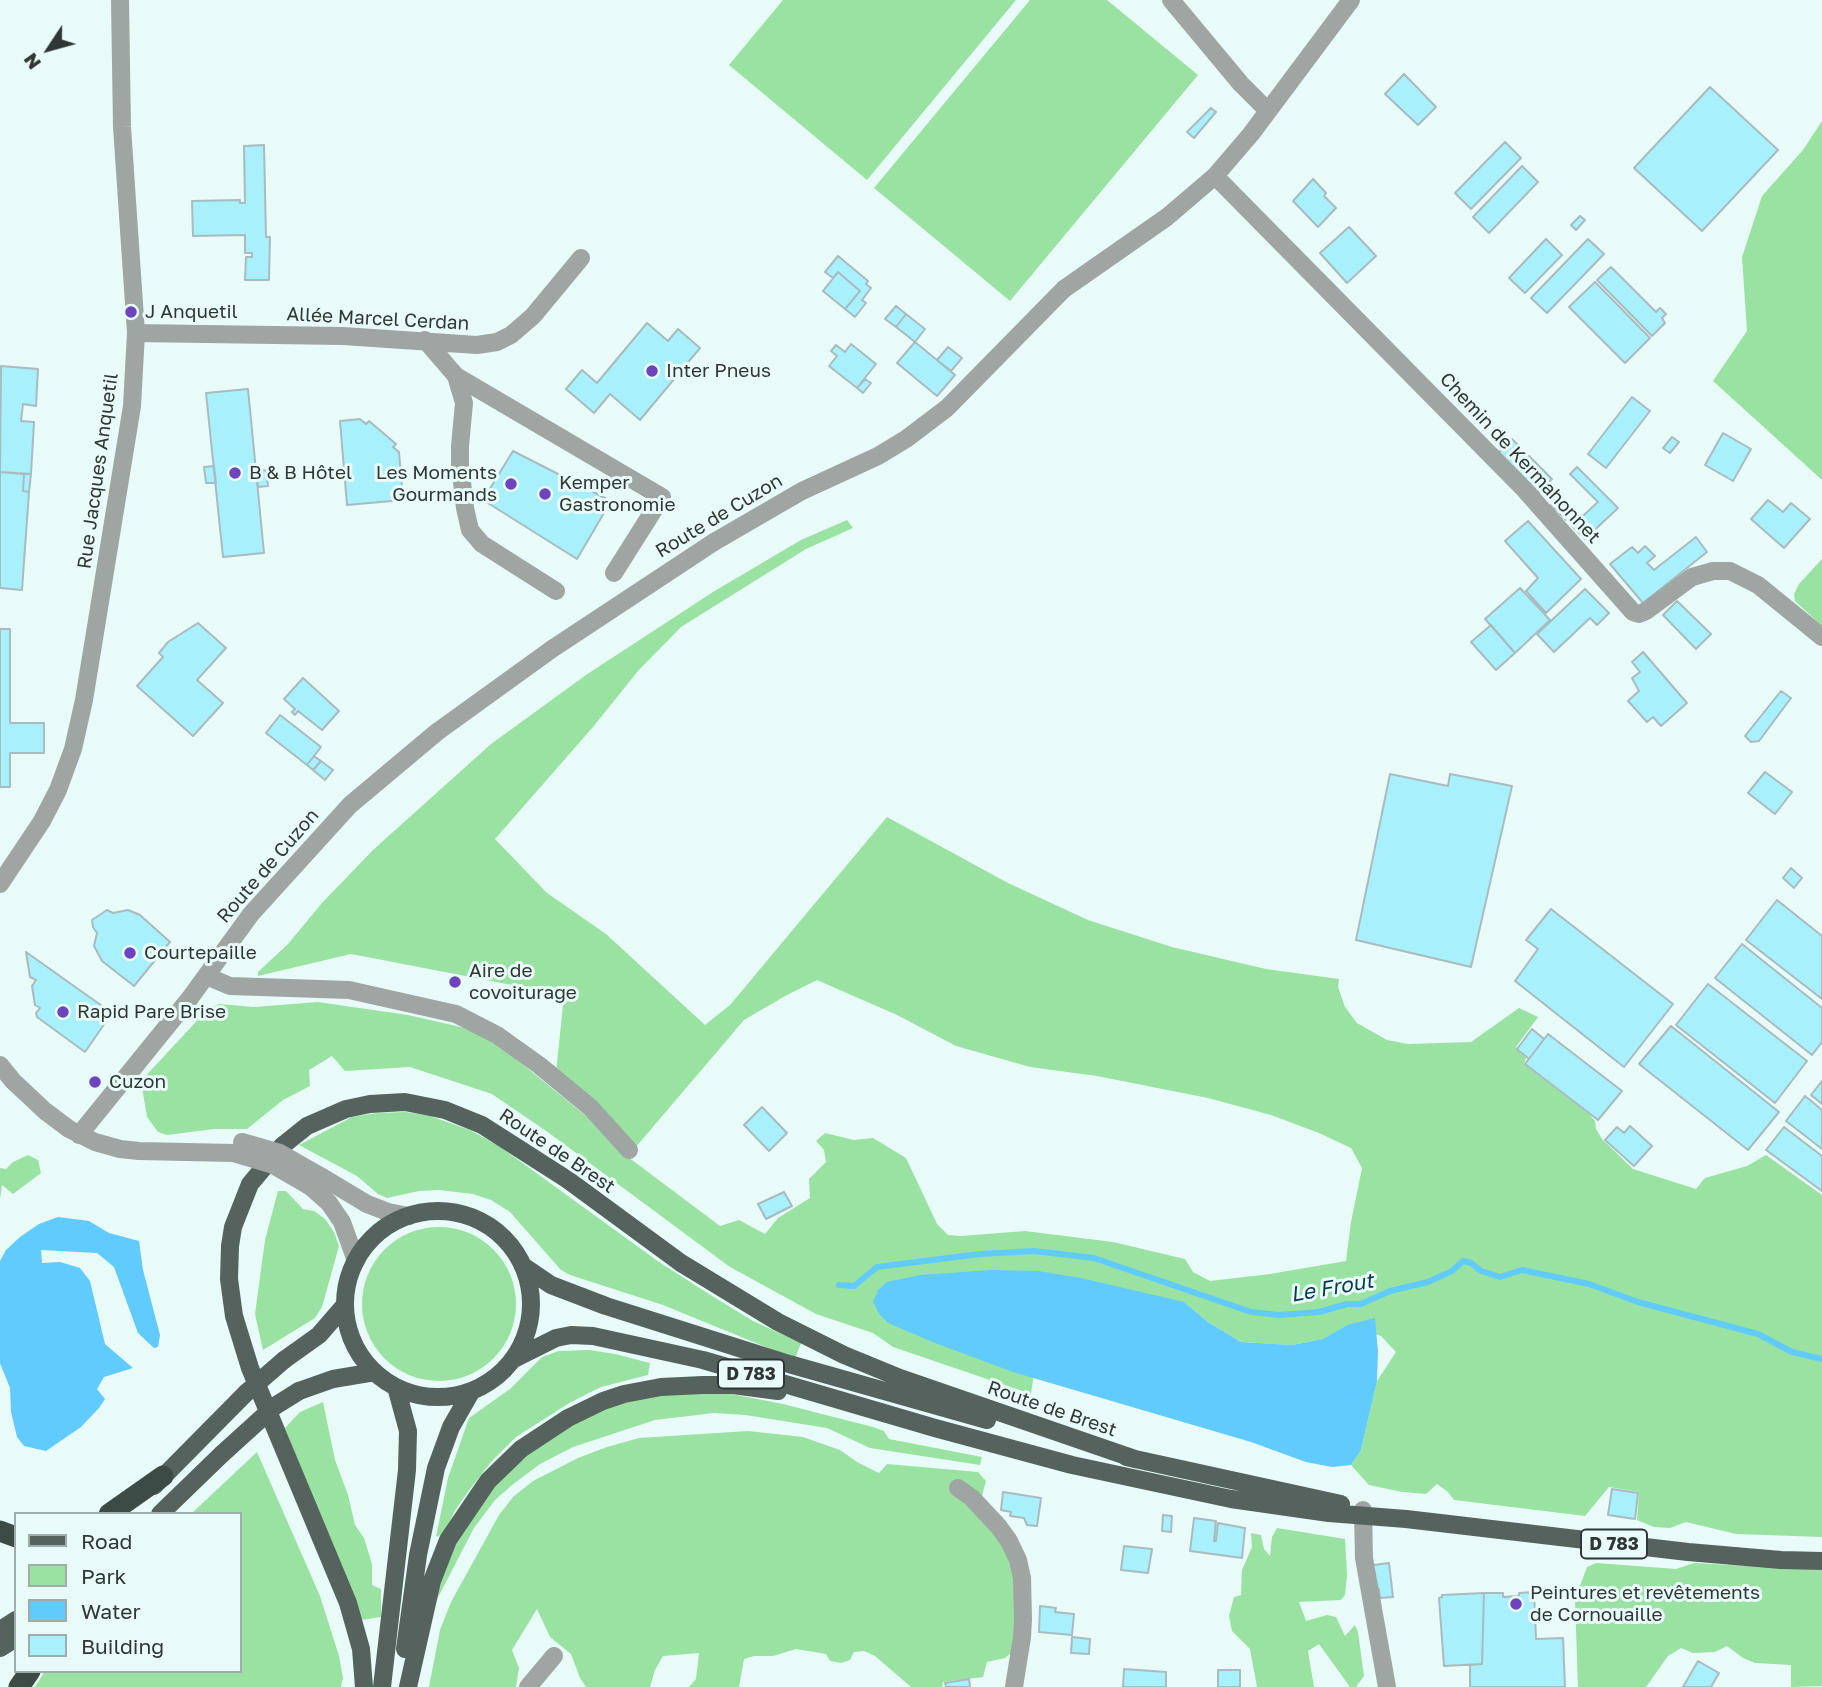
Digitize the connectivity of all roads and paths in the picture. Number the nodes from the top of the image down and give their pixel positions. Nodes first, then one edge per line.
1 (120, 0) edge
2 (1171, 0) edge
3 (1351, 0) edge
4 (1268, 111) junction
5 (1214, 176) junction
6 (581, 258) dead end
7 (136, 333) junction
8 (425, 340) junction
9 (456, 376) junction
10 (614, 573) dead end
11 (556, 591) dead end
12 (1822, 637) edge
13 (0, 884) edge
14 (206, 976) junction
15 (0, 1065) edge
16 (79, 1135) junction
17 (629, 1150) dead end
18 (316, 1182) junction
19 (410, 1216) junction
20 (356, 1261) junction
21 (523, 1266) junction
22 (345, 1305) junction
23 (514, 1359) junction
24 (374, 1372) junction
25 (396, 1387) junction
26 (471, 1392) junction
27 (840, 1401) junction
28 (1135, 1459) junction
29 (163, 1476) junction
30 (958, 1488) dead end
31 (111, 1512) edge
32 (129, 1512) edge
33 (162, 1512) edge
34 (1363, 1513) junction
35 (1822, 1561) edge
36 (10, 1628) edge
37 (0, 1648) edge
38 (554, 1656) dead end
39 (1014, 1681) edge
40 (364, 1687) edge
41 (382, 1687) edge
42 (400, 1687) edge
43 (408, 1687) edge
44 (528, 1687) edge
45 (1387, 1687) edge

1 - 7 street, Rue Jacques Anquetil
2 - 4 street
3 - 4 street, Route de Cuzon
4 - 5 street, Route de Cuzon
5 - 12 street, Chemin de Kermahonnet
5 - 14 street, Route de Cuzon
6 - 8 street, Allée Marcel Cerdan
7 - 8 street, Allée Marcel Cerdan
7 - 13 street, Rue Jacques Anquetil
8 - 9 street
9 - 10 street
9 - 11 street
14 - 16 street, Route de Cuzon
14 - 17 street
15 - 16 street
16 - 18 street, bridge
18 - 19 street
18 - 20 street
19 - 20 main road
19 - 21 main road
20 - 22 main road
21 - 23 main road
21 - 28 main road, Route de Brest / D 783
22 - 24 main road
22 - 29 main road, bridge
23 - 26 main road
23 - 27 main road, Route de Brest / D 783
24 - 25 main road
24 - 33 main road, bridge
25 - 26 main road
25 - 41 main road
26 - 42 main road
27 - 34 main road, Route de Brest / D 783
27 - 43 main road, Route de Brest
28 - 34 main road, Route de Brest / D 783
28 - 40 main road, Route de Brest
29 - 31 highway
29 - 32 main road
30 - 39 street
34 - 35 main road, Route de Brest / D 783
34 - 45 street
36 - 37 main road
38 - 44 street

